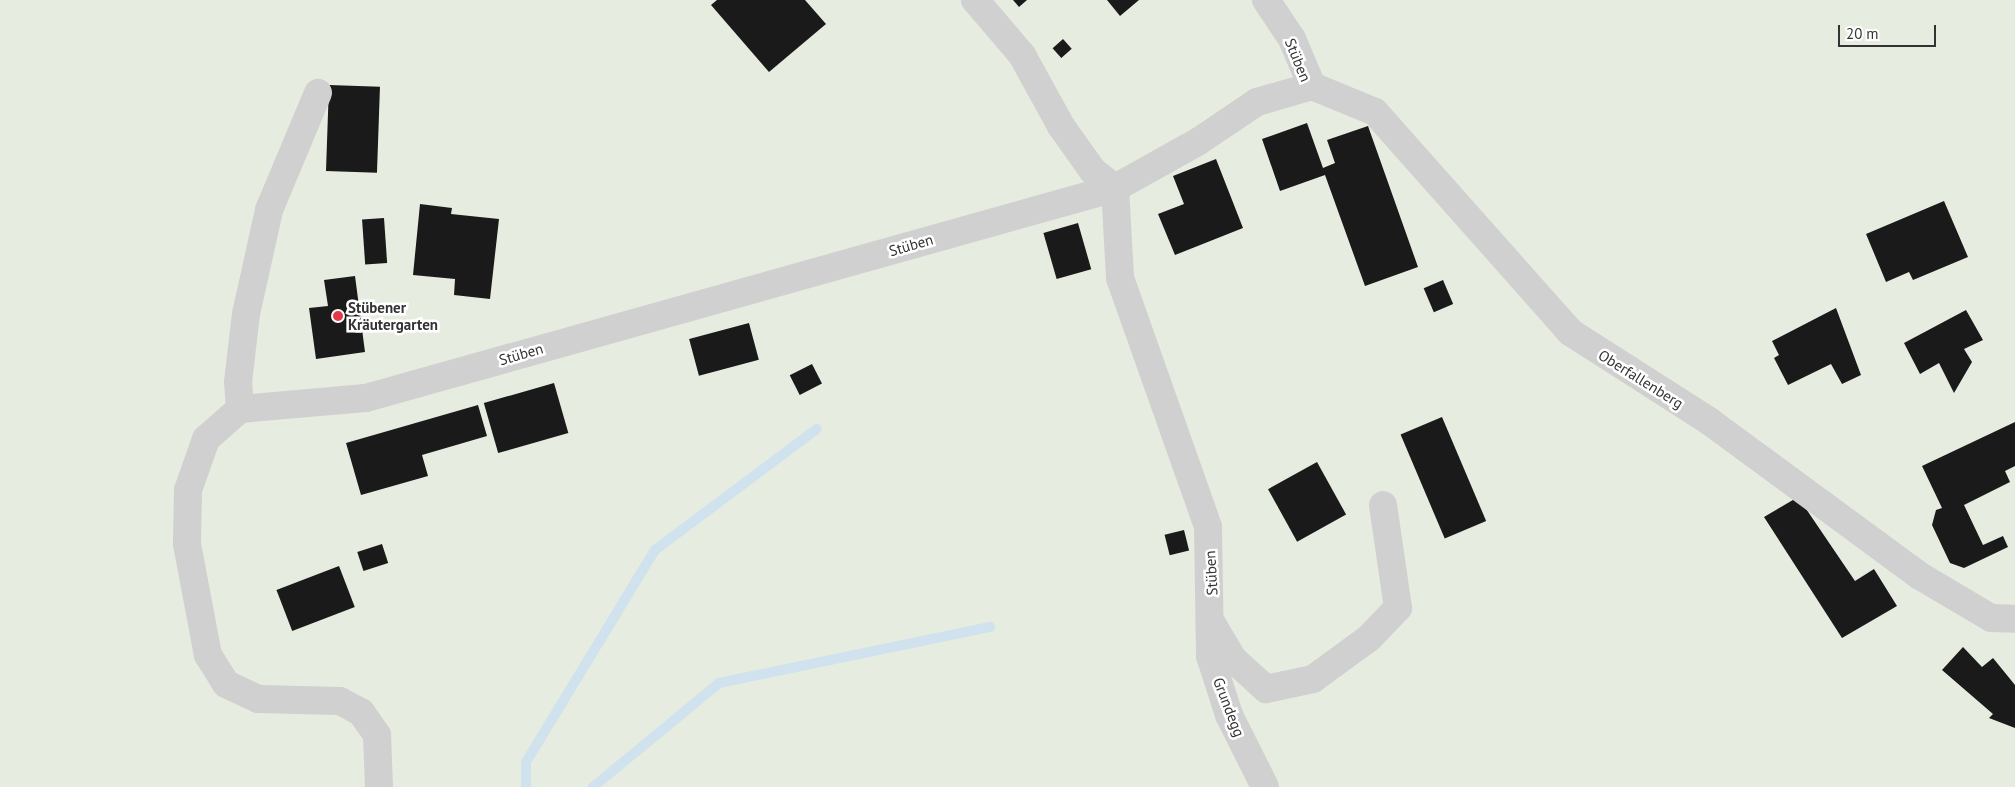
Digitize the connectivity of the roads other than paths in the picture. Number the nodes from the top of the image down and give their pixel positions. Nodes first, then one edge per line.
1 (975, 0) edge
2 (1266, 0) edge
3 (1312, 86) junction
4 (318, 93) dead end
5 (1115, 188) junction
6 (240, 409) junction
7 (1383, 505) dead end
8 (2015, 619) edge
9 (1211, 622) junction
10 (379, 787) edge
11 (1265, 787) edge

1 - 5 street
2 - 3 street, Stüben
3 - 5 street, Stüben
3 - 8 street, Oberfallenberg
4 - 6 street
5 - 6 street, Stüben
5 - 9 street, Stüben
6 - 10 street
7 - 9 street, Stüben
9 - 11 street, Grundegg

